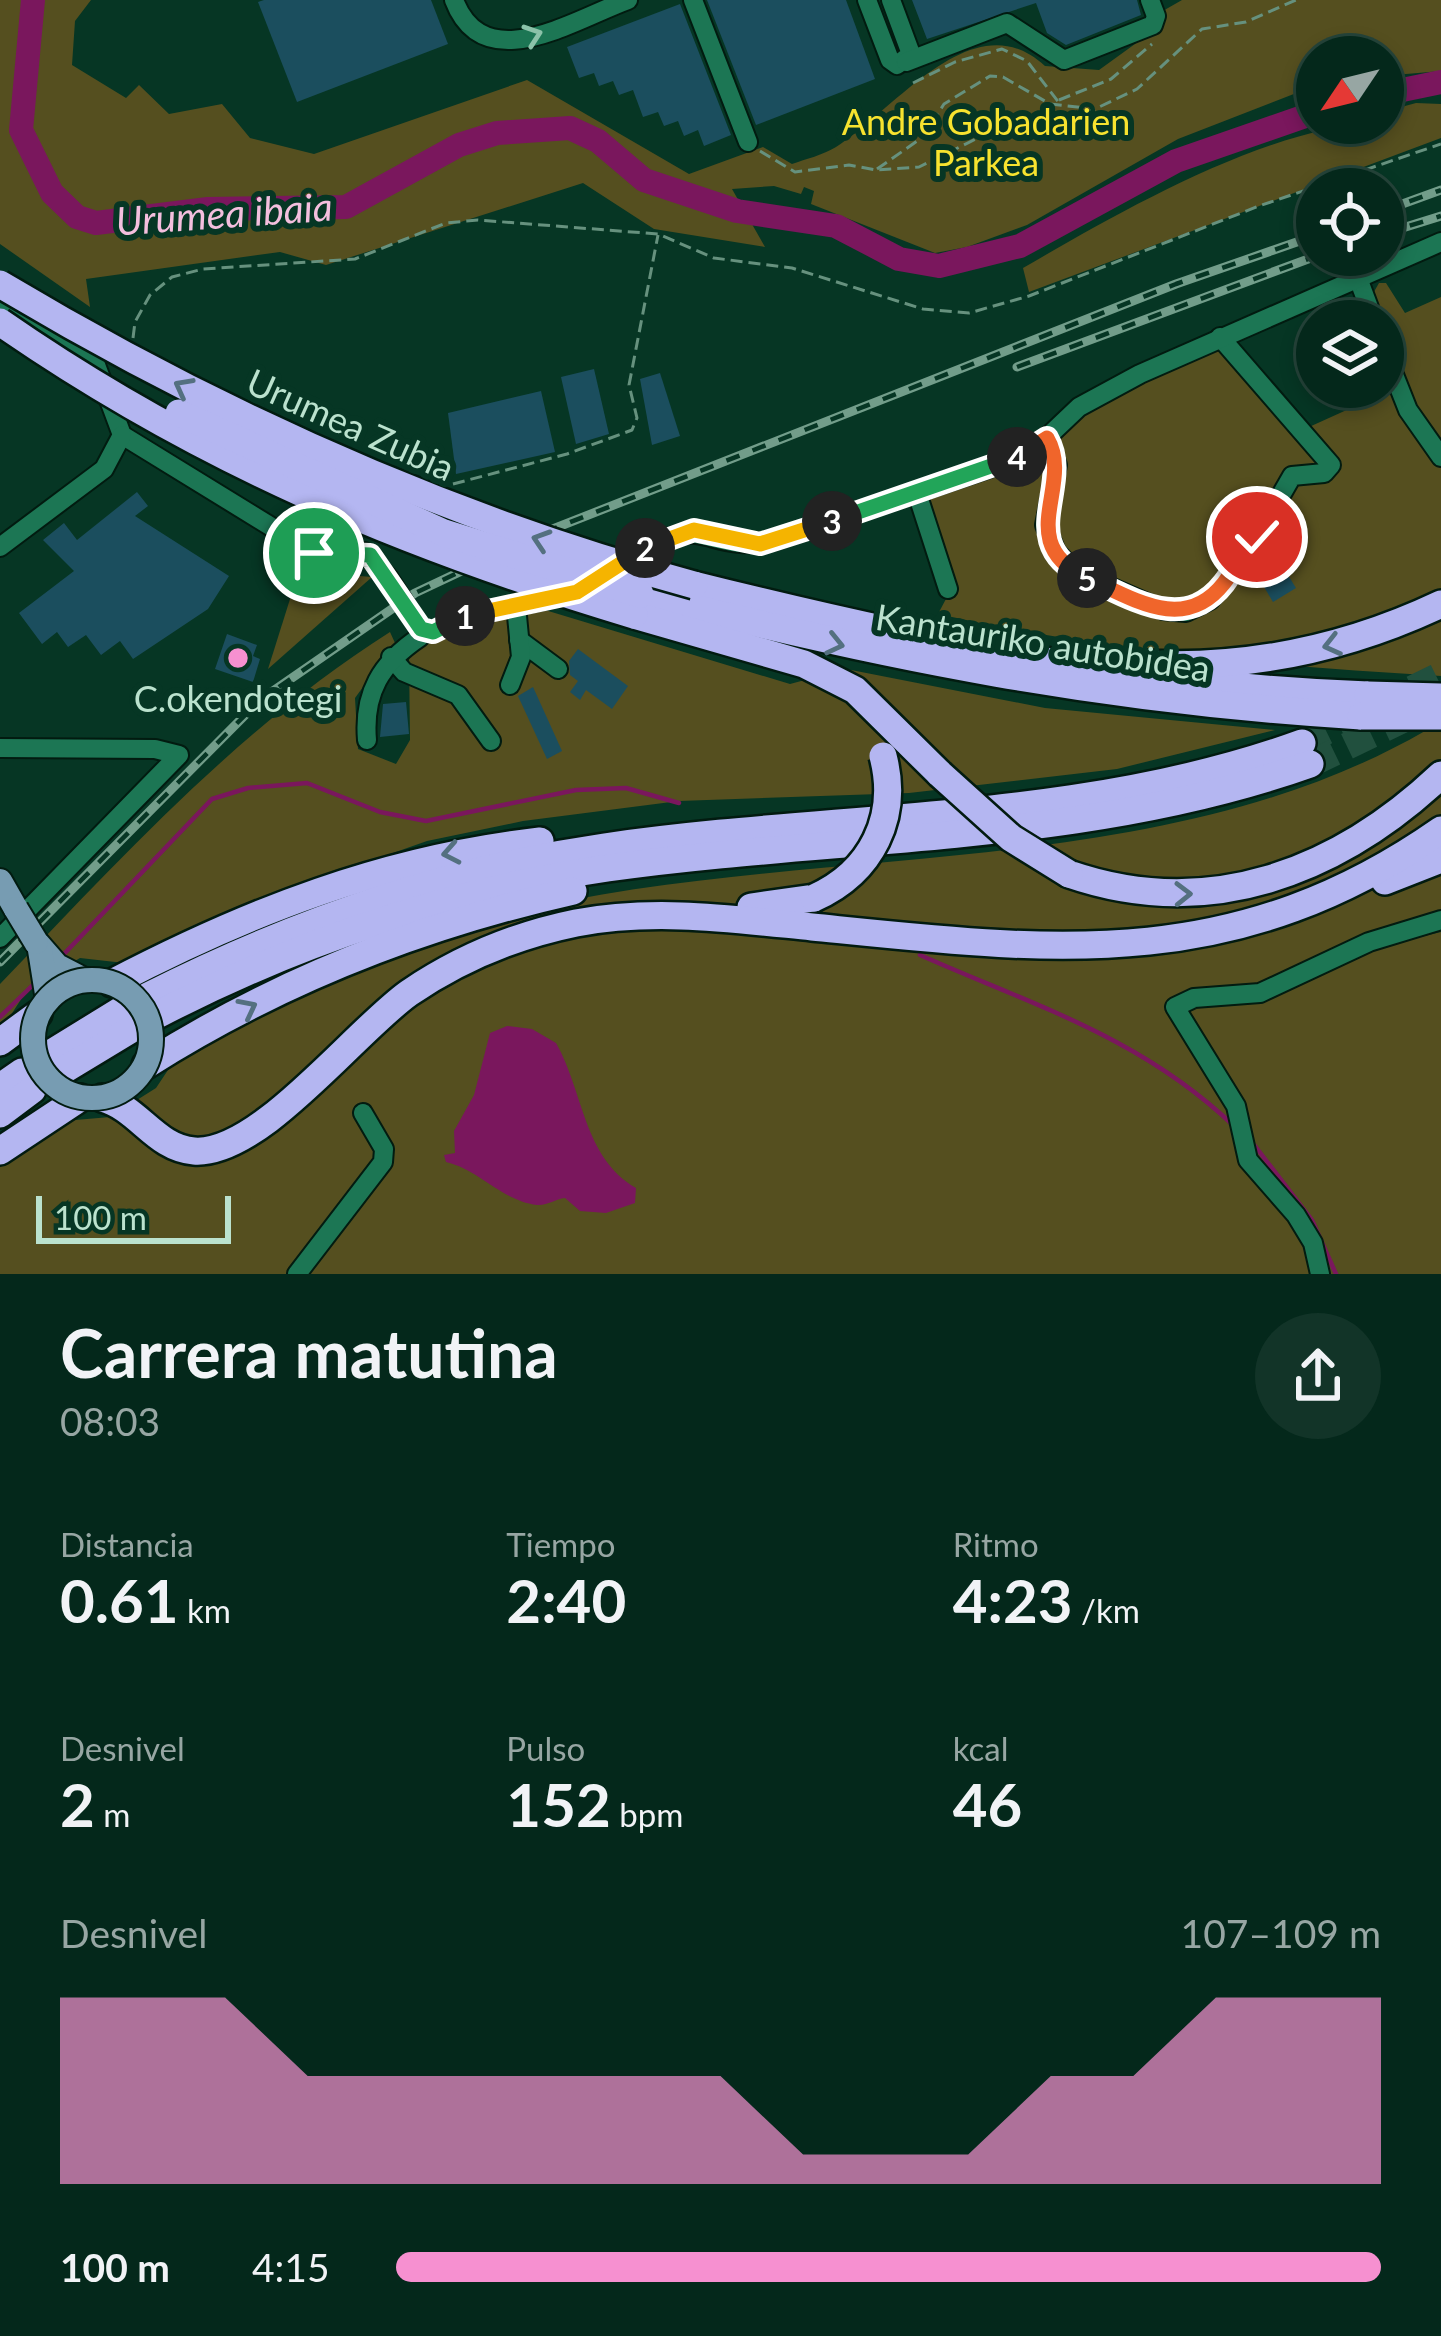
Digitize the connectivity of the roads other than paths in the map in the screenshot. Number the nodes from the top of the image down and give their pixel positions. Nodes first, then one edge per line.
1 (454, 0) edge
2 (628, 0) edge
3 (693, 0) edge
4 (867, 0) edge
5 (890, 0) edge
6 (1150, 0) edge
7 (906, 62) junction
8 (748, 142) road end
9 (1441, 242) edge
10 (1358, 278) junction
11 (0, 284) edge
12 (1366, 300) edge
13 (0, 302) edge
14 (0, 320) edge
15 (1220, 337) junction
16 (1404, 400) edge
17 (122, 435) junction
18 (1047, 438) junction
19 (1441, 457) edge
20 (917, 493) junction
21 (0, 547) edge
22 (949, 589) dead end
23 (637, 604) junction
24 (1441, 604) edge
25 (516, 606) junction
26 (680, 627) junction
27 (421, 629) junction
28 (520, 640) junction
29 (962, 647) junction
30 (391, 656) junction
31 (558, 669) dead end
32 (510, 685) dead end
33 (1441, 697) edge
34 (1364, 705) junction
35 (1441, 716) edge
36 (367, 740) dead end
37 (491, 741) dead end
38 (0, 748) edge
39 (1441, 775) edge
40 (1441, 830) edge
41 (688, 837) junction
42 (719, 855) junction
43 (1441, 859) edge
44 (0, 881) edge
45 (1297, 908) junction
46 (694, 915) junction
47 (1441, 920) edge
48 (0, 938) edge
49 (36, 942) junction
50 (127, 1002) junction
51 (43, 1007) junction
52 (0, 1042) edge
53 (141, 1072) junction
54 (31, 1076) edge
55 (91, 1098) junction
56 (363, 1113) dead end
57 (0, 1114) edge
58 (149, 1127) junction
59 (0, 1151) edge
60 (297, 1274) edge
61 (1320, 1274) edge

1 -> 2 street
3 - 8 street
4 - 7 street
5 - 7 street
6 - 7 street
9 - 10 street
10 - 12 street
10 - 15 street
29 -> 11 highway, Urumea Zubia, bridge
13 - 17 street
14 - 23 highway, bridge
15 - 18 street
15 - 18 street
16 - 19 street
17 - 21 street
17 - 27 street, bridge
18 - 20 street
20 - 22 street
20 - 25 street
23 - 26 highway
23 -> 34 highway, Kantauriko autobidea
24 -> 29 highway
25 - 27 street
25 - 28 street
26 -> 39 highway, bridge
26 - 46 highway, bridge
27 - 30 street
28 - 31 street
28 - 32 street
29 - 34 highway, Kantauriko autobidea
30 - 36 street
30 - 37 street
33 - 34 highway, Kantauriko autobidea, bridge
34 - 35 highway, Kantauriko autobidea, bridge
38 - 48 street
40 - 45 highway
41 - 42 highway
41 - 50 highway
41 -> 50 highway
42 - 50 highway
53 -> 42 highway
43 - 45 highway
44 - 49 main road, bridge
45 - 46 highway
46 - 58 highway
47 - 61 street
49 - 50 main road
49 - 51 main road
50 - 51 main road, bridge
50 - 53 main road, bridge
50 - 54 highway
51 - 52 highway
51 - 55 main road, bridge
53 - 55 main road, bridge
53 - 58 highway
54 - 57 highway
55 - 58 highway
55 - 59 highway
56 - 60 street

